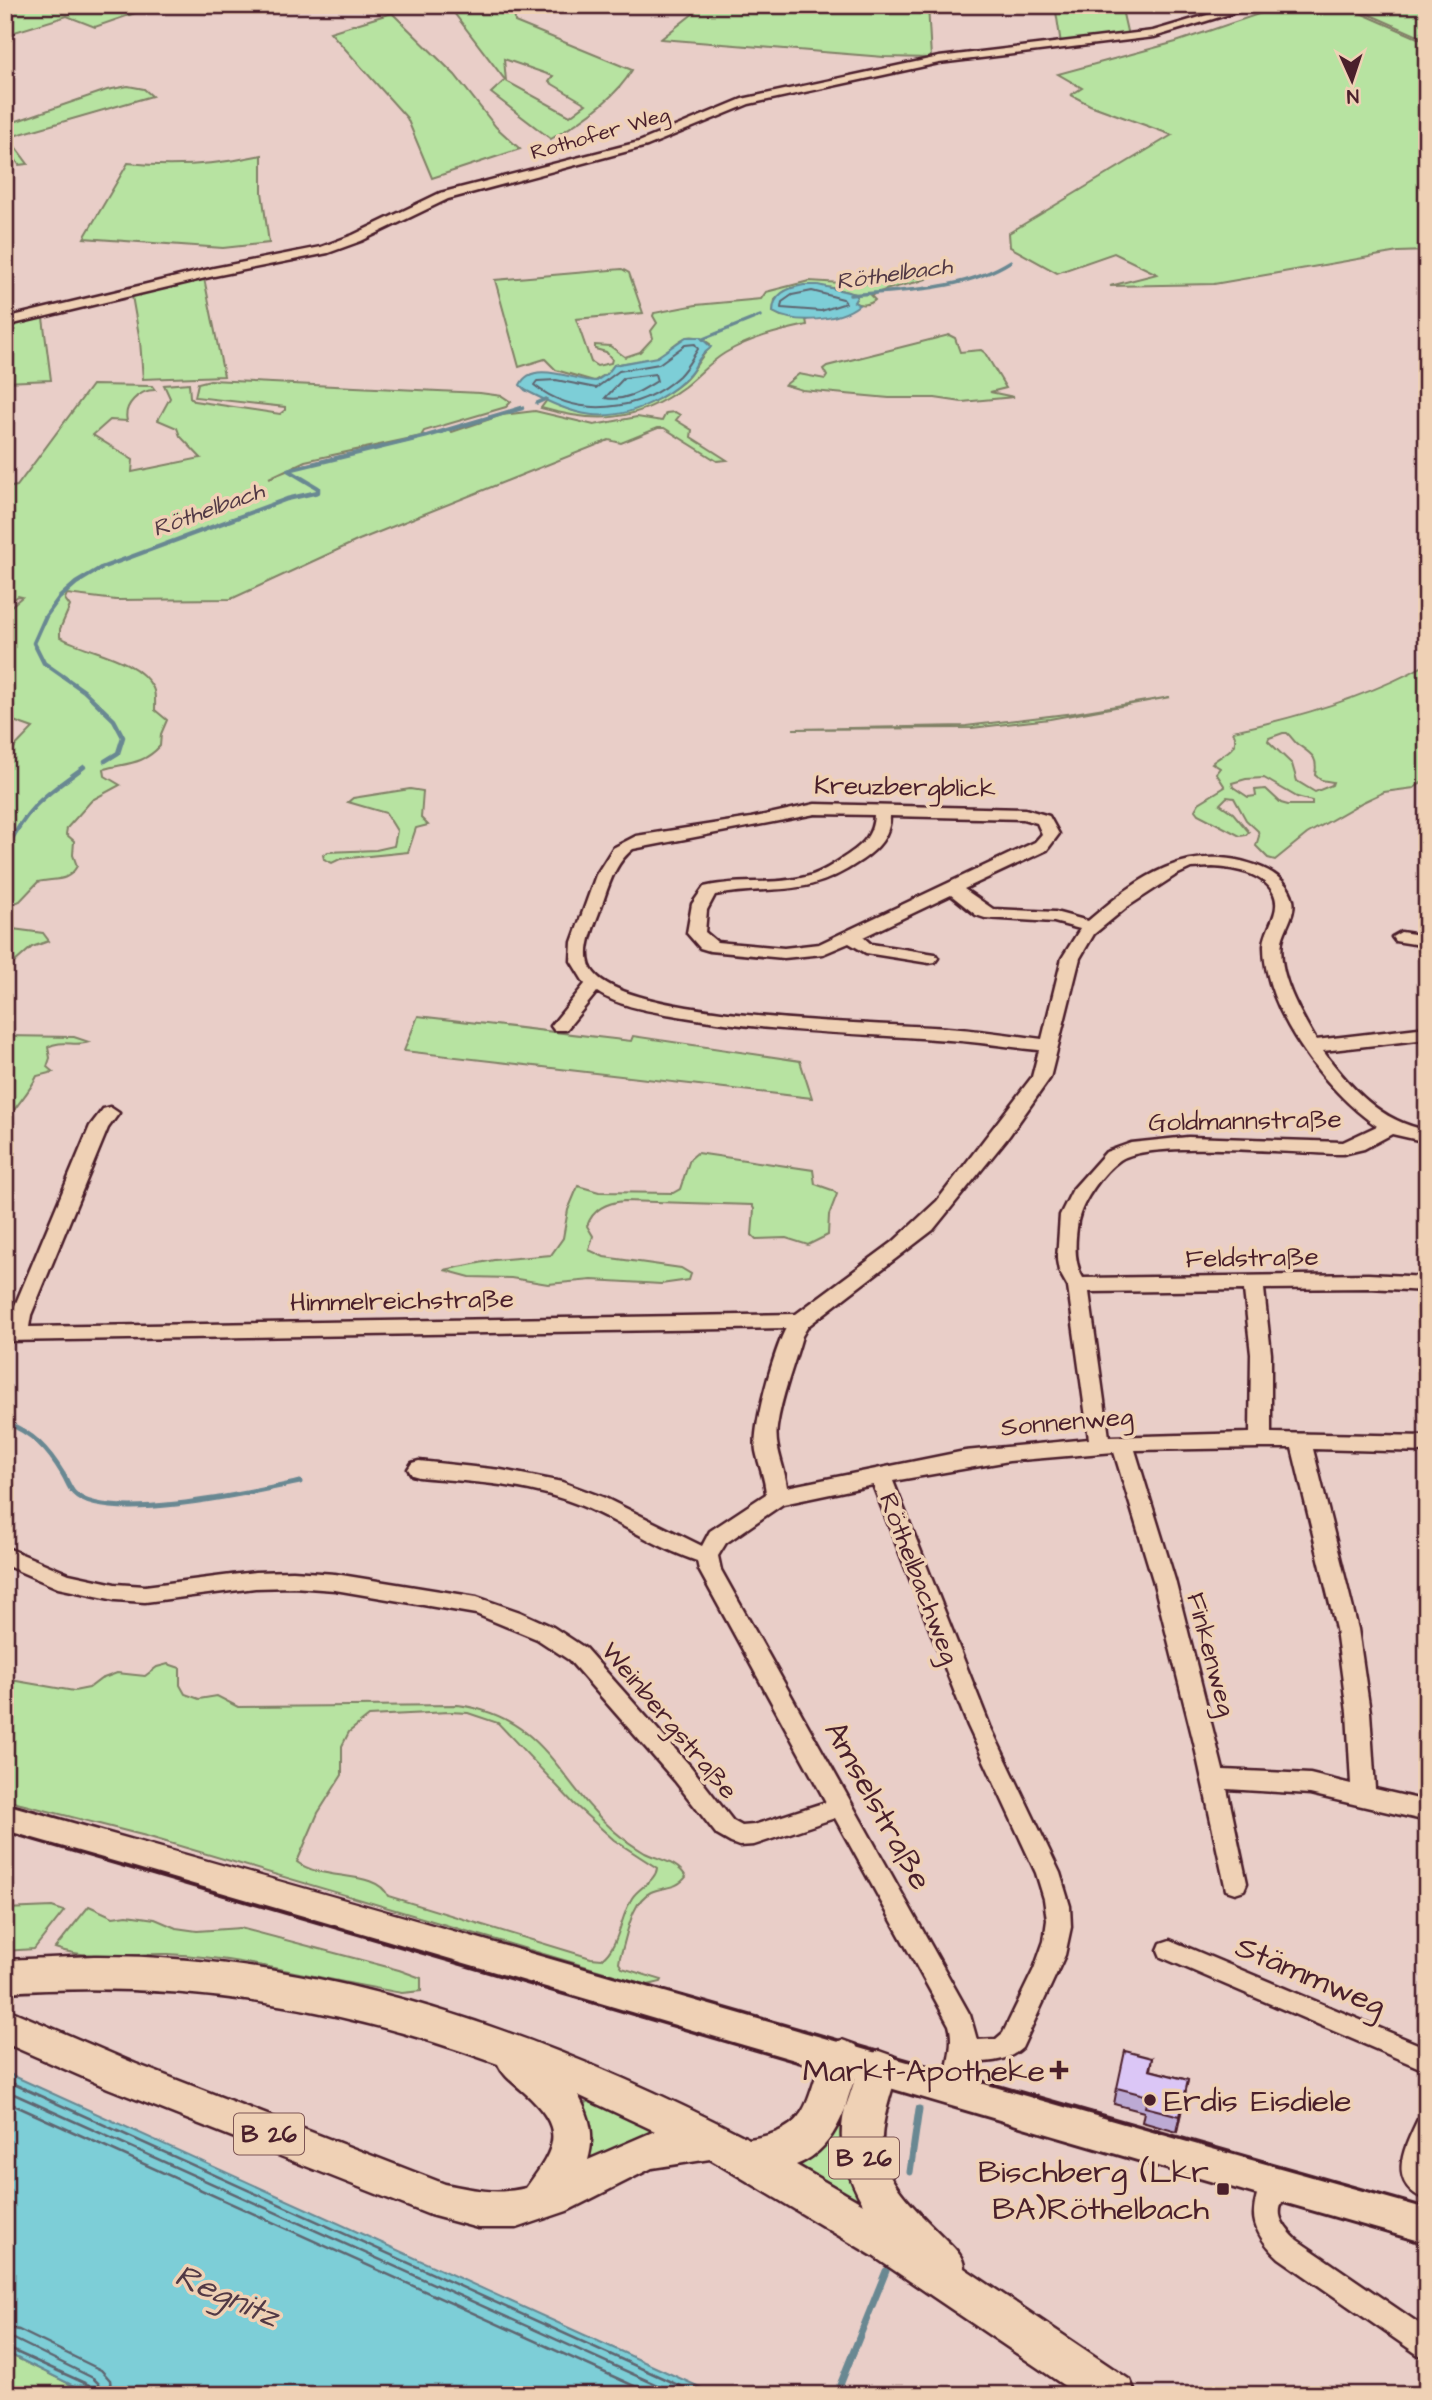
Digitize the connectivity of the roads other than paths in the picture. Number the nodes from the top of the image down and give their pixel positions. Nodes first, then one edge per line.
1 (1254, 5) edge
2 (5, 322) edge
3 (882, 811) junction
4 (951, 887) junction
5 (1092, 927) junction
6 (851, 936) junction
7 (1401, 937) dead end
8 (1427, 940) edge
9 (929, 958) dead end
10 (594, 984) junction
11 (560, 1026) dead end
12 (1427, 1033) edge
13 (1049, 1046) junction
14 (1313, 1046) junction
15 (110, 1113) dead end
16 (1391, 1127) junction
17 (1427, 1136) edge
18 (1252, 1283) junction
19 (1427, 1283) edge
20 (1078, 1285) junction
21 (800, 1321) junction
22 (12, 1334) edge
23 (1260, 1440) junction
24 (1301, 1441) junction
25 (1111, 1444) junction
26 (1427, 1444) edge
27 (419, 1469) dead end
28 (880, 1475) junction
29 (777, 1497) junction
30 (5, 1555) edge
31 (707, 1556) junction
32 (1214, 1779) junction
33 (1363, 1794) junction
34 (842, 1806) junction
35 (1427, 1811) edge
36 (5, 1817) edge
37 (1235, 1883) dead end
38 (1170, 1950) dead end
39 (5, 1976) edge
40 (5, 2025) edge
41 (495, 2045) junction
42 (966, 2050) junction
43 (842, 2057) junction
44 (1427, 2060) edge
45 (879, 2068) junction
46 (955, 2091) junction
47 (1427, 2127) edge
48 (729, 2150) junction
49 (1274, 2183) junction
50 (1427, 2188) edge
51 (540, 2201) junction
52 (1427, 2226) edge
53 (908, 2244) junction
54 (1427, 2345) edge
55 (1115, 2395) edge

1 - 2 street, Rothofer Weg
3 - 4 street, Kreuzbergblick
3 - 6 street
3 - 10 street, Kreuzbergblick
4 - 5 street
4 - 6 street
5 - 13 street
5 - 14 street
6 - 9 street
7 - 8 street
10 - 11 street
10 - 13 street
12 - 14 street
13 - 21 street
14 - 16 street
15 - 22 street
16 - 17 street
16 - 20 street, Goldmannstraße
18 - 19 street, Feldstraße
18 - 20 street, Feldstraße
18 - 23 street
20 - 25 street, Goldmannstraße
21 - 22 street, Himmelreichstraße
21 - 29 street
23 - 24 street, Sonnenweg
23 - 25 street, Sonnenweg
24 - 26 street, Sonnenweg
24 - 33 street
25 - 28 street, Sonnenweg
25 - 32 street, Finkenweg
27 - 31 street
28 - 29 street, Röthelbachweg
28 - 42 street, Röthelbachweg
29 - 31 street
30 - 34 street, Weinbergstraße
31 - 34 street, Amselstraße
32 - 33 street
32 - 37 street, Finkenweg
33 - 35 street
34 - 42 street, Amselstraße
36 - 43 street
38 - 44 street, Stämmweg
39 - 41 main road, B 26
40 - 51 main road, B 26
41 - 48 main road, B 26
41 - 51 main road, B 26
42 - 46 street, Amselstraße
43 - 45 street
43 - 48 main road, B 26
45 - 46 street
45 - 53 main road, B 26
46 - 49 street
47 - 50 street
48 - 51 main road, B 26
48 - 53 main road, B 26
49 - 52 street
49 - 54 street
53 - 55 main road, B 26

